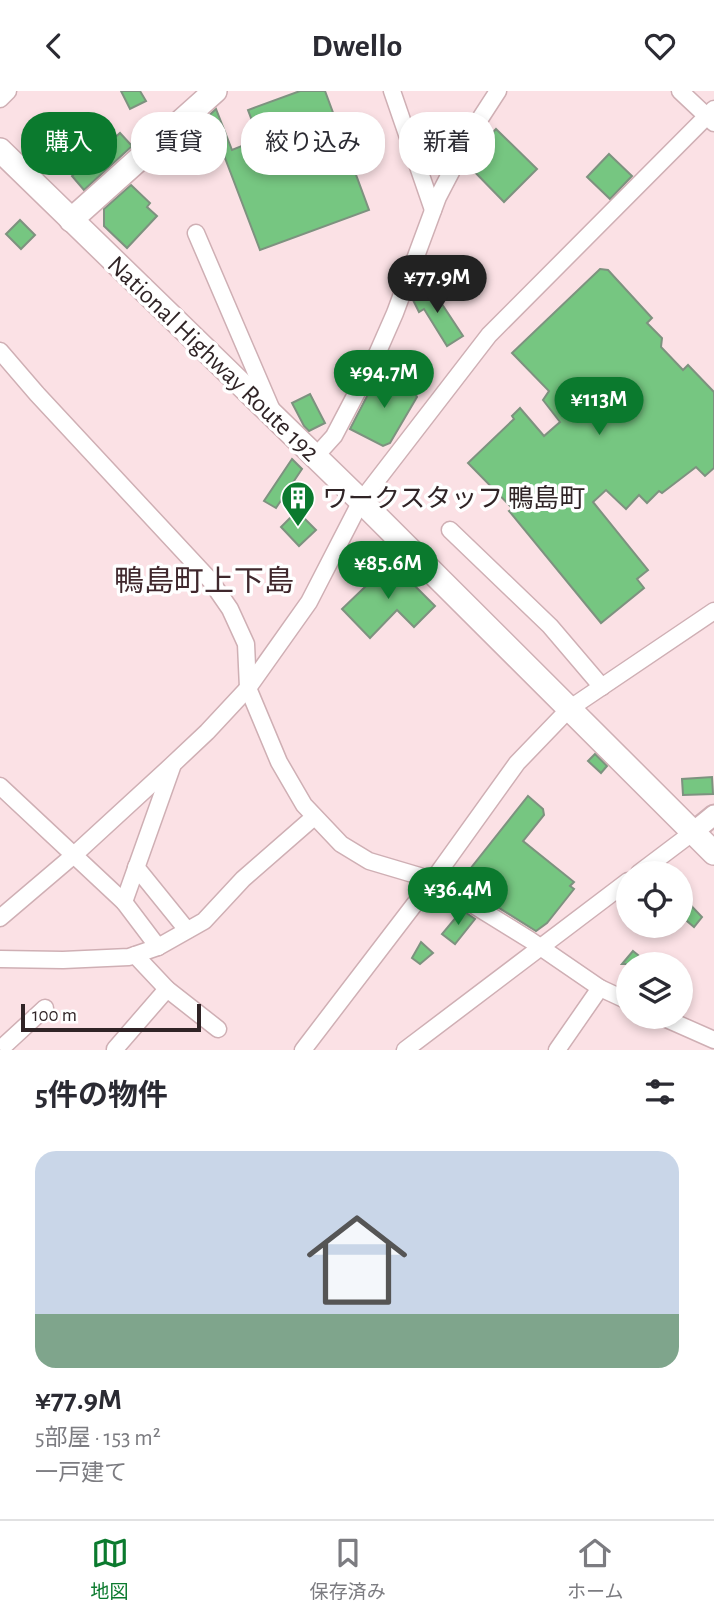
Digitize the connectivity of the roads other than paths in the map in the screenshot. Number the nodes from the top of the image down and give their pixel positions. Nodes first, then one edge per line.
1 (8, 91) edge
2 (215, 91) edge
3 (498, 91) edge
4 (680, 91) edge
5 (395, 92) edge
6 (0, 99) edge
7 (712, 116) edge
8 (0, 150) edge
9 (433, 210) junction
10 (71, 220) junction
11 (196, 233) dead end
12 (0, 351) edge
13 (276, 419) junction
14 (315, 457) junction
15 (361, 501) junction
16 (450, 530) dead end
17 (714, 611) edge
18 (602, 687) junction
19 (248, 688) junction
20 (569, 709) junction
21 (173, 765) junction
22 (0, 786) edge
23 (714, 815) edge
24 (314, 817) junction
25 (692, 833) junction
26 (714, 853) edge
27 (74, 855) junction
28 (655, 861) edge
29 (136, 867) junction
30 (433, 880) junction
31 (616, 890) edge
32 (124, 902) junction
33 (0, 918) edge
34 (187, 930) junction
35 (159, 947) junction
36 (541, 947) junction
37 (135, 955) junction
38 (0, 959) edge
39 (600, 988) junction
40 (167, 989) junction
41 (616, 995) edge
42 (45, 1008) dead end
43 (218, 1029) dead end
44 (689, 1029) edge
45 (714, 1040) edge
46 (6, 1044) edge
47 (115, 1049) edge
48 (303, 1050) edge
49 (405, 1050) edge
50 (557, 1050) edge

1 - 6 street
2 - 10 highway
3 - 9 street
4 - 7 street
5 - 9 street
7 - 15 street
8 - 10 highway, National Highway Route 192
9 - 14 street
10 - 13 highway, National Highway Route 192
11 - 13 street
12 - 19 street
13 - 14 highway, National Highway Route 192
14 - 15 highway, National Highway Route 192
15 - 19 street
15 - 20 highway, National Highway Route 192
16 - 18 street
17 - 18 street
18 - 20 street
19 - 21 street
19 - 24 street
20 - 25 highway, National Highway Route 192
20 - 30 street
21 - 27 street
21 - 29 street
22 - 27 street
23 - 25 main road
24 - 30 street
24 - 34 street
25 - 26 highway, National Highway Route 192
25 - 28 street
27 - 32 street
27 - 33 street
29 - 32 street
29 - 34 street
30 - 36 street
30 - 48 street
31 - 36 street
32 - 35 street
34 - 35 street
35 - 37 street
36 - 39 street
36 - 49 street
37 - 38 street
37 - 40 street
39 - 41 street
39 - 50 street
40 - 43 street
40 - 47 street
42 - 46 street
44 - 45 street

